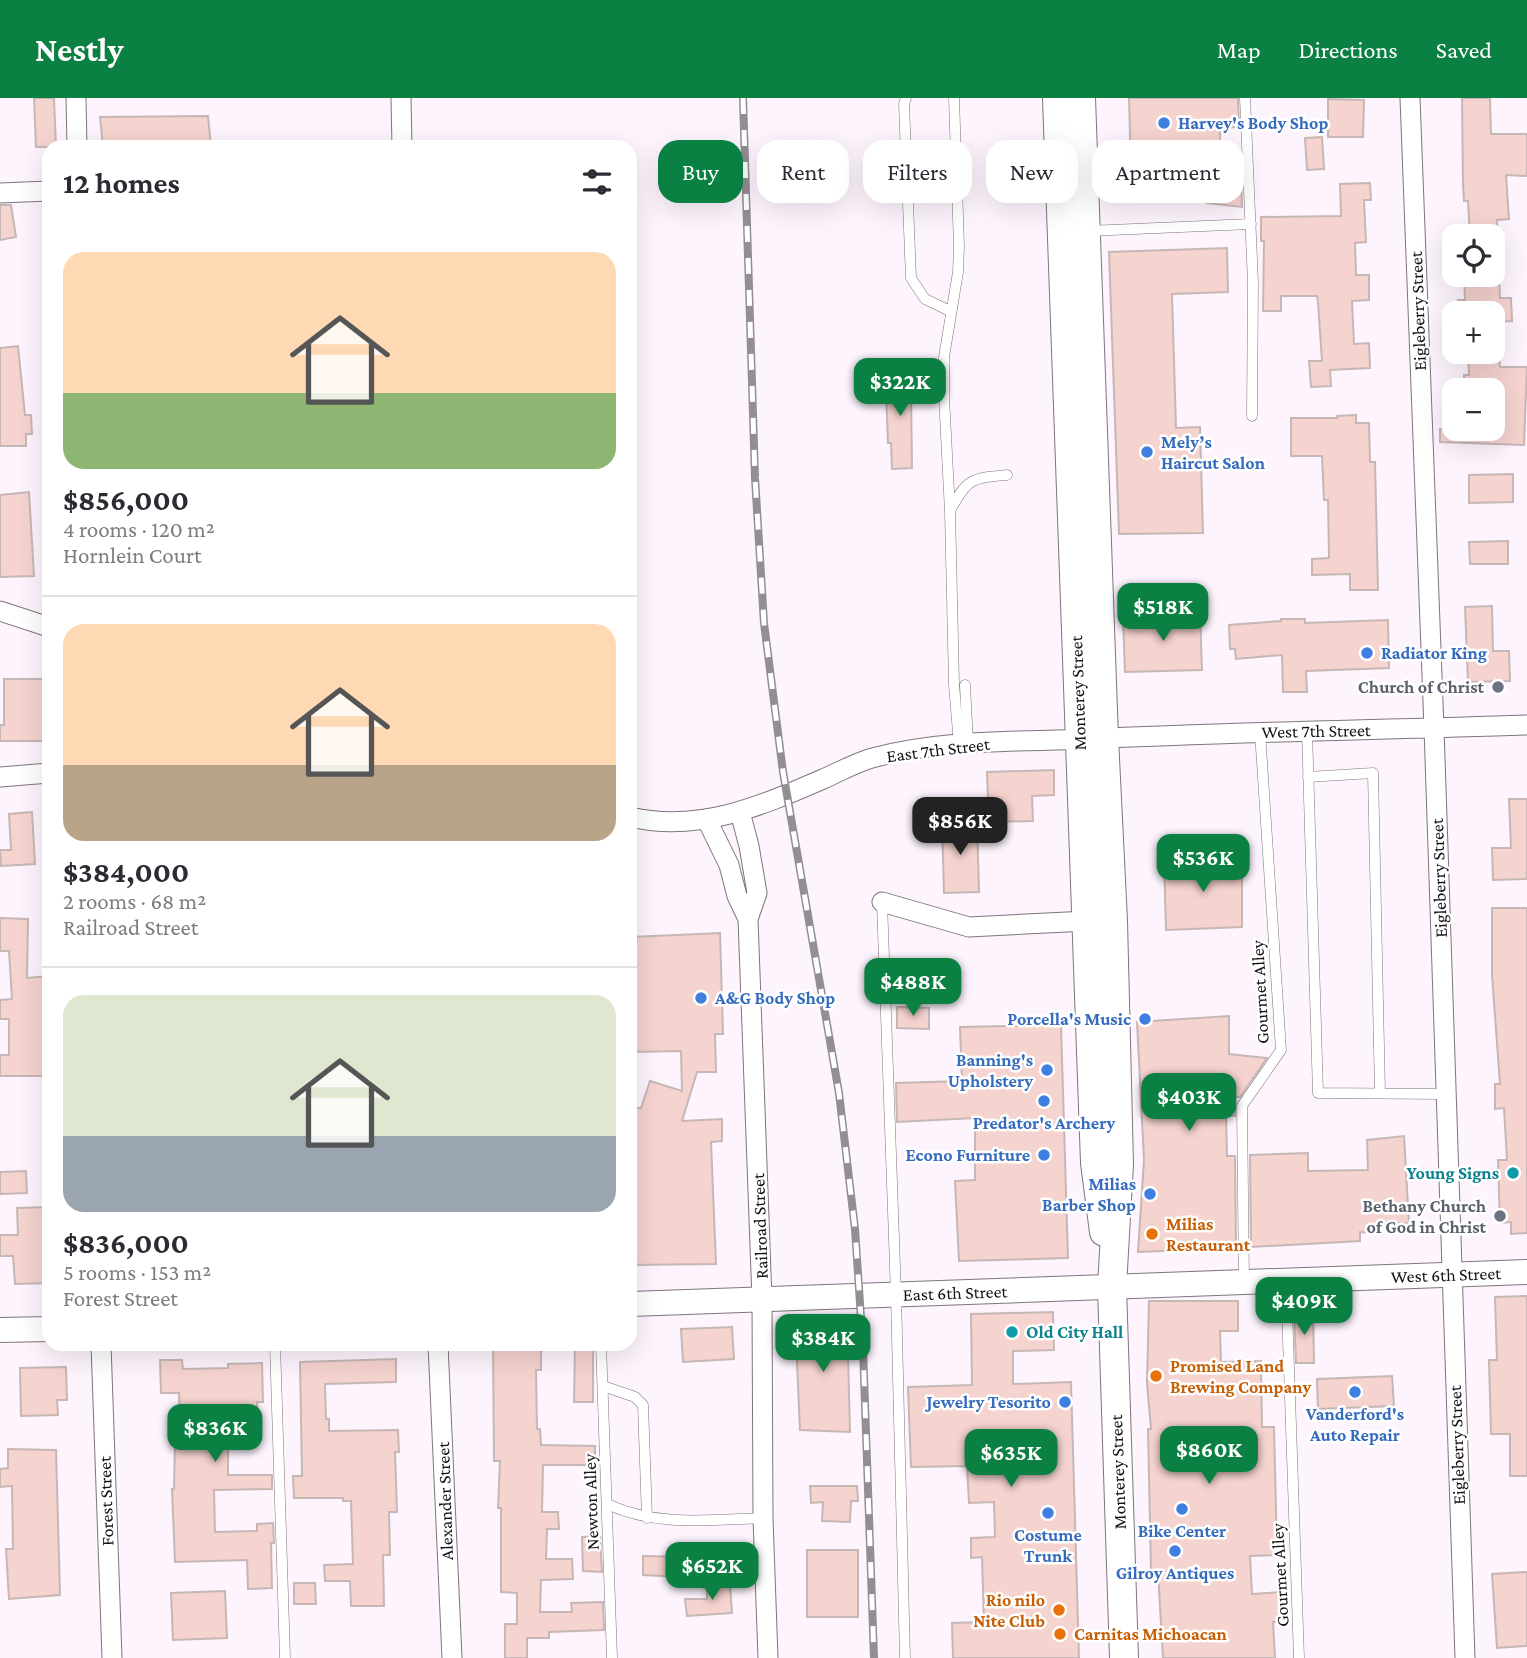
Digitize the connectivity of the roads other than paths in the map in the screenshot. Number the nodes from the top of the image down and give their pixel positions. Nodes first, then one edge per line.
1 (76, 98) edge
2 (401, 98) edge
3 (906, 98) edge
4 (954, 98) edge
5 (1057, 98) edge
6 (1081, 98) edge
7 (1245, 98) edge
8 (1410, 98) edge
9 (77, 140) edge
10 (402, 140) edge
11 (42, 191) edge
12 (0, 193) edge
13 (1251, 224) junction
14 (1086, 231) junction
15 (950, 311) junction
16 (1252, 415) dead end
17 (1007, 475) dead end
18 (950, 511) junction
19 (0, 611) edge
20 (42, 624) edge
21 (1527, 725) edge
22 (1434, 728) junction
23 (1307, 731) junction
24 (1260, 732) junction
25 (1092, 739) junction
26 (963, 744) junction
27 (42, 774) edge
28 (0, 777) edge
29 (1308, 777) junction
30 (740, 812) junction
31 (637, 818) edge
32 (707, 820) junction
33 (881, 902) joint
34 (748, 919) junction
35 (1087, 921) junction
36 (1380, 1093) junction
37 (1446, 1094) junction
38 (1527, 1272) edge
39 (1451, 1275) junction
40 (1286, 1281) junction
41 (1244, 1282) junction
42 (1112, 1287) junction
43 (896, 1295) junction
44 (762, 1300) junction
45 (637, 1304) edge
46 (42, 1329) edge
47 (0, 1330) edge
48 (101, 1351) edge
49 (275, 1351) edge
50 (438, 1351) edge
51 (601, 1351) edge
52 (603, 1386) junction
53 (607, 1504) junction
54 (647, 1518) junction
55 (763, 1518) junction
56 (112, 1658) edge
57 (285, 1658) edge
58 (452, 1658) edge
59 (612, 1658) edge
60 (768, 1658) edge
61 (905, 1658) edge
62 (1124, 1658) edge
63 (1299, 1658) edge
64 (1465, 1658) edge

1 - 9 street
2 - 10 street
3 - 15 lane
4 - 15 lane
5 - 25 main road, Monterey Street
6 - 14 main road, Monterey Street
7 - 13 lane
8 - 22 street, Eigleberry Street
11 - 12 street
13 - 14 lane
13 - 16 lane
14 - 25 main road, Monterey Street
15 - 18 lane
17 - 18 lane
18 - 26 lane
19 - 20 street
21 - 22 street, West 7th Street
22 - 23 street, West 7th Street
22 - 37 street, Eigleberry Street
23 - 24 street, West 7th Street
23 - 29 lane
24 - 25 street, West 7th Street
24 - 41 lane, Gourmet Alley
25 - 26 street, East 7th Street
25 - 35 main road, Monterey Street
25 - 42 main road, Monterey Street
26 - 30 street, East 7th Street
27 - 28 street
29 - 36 lane
29 - 36 lane
30 - 32 street, East 7th Street
30 - 34 street, Railroad Street
31 - 32 street, East 7th Street
32 - 34 street, Railroad Street
33 - 35 street
33 - 43 lane
34 - 44 street, Railroad Street
35 - 42 main road, Monterey Street
36 - 37 lane
37 - 39 street, Eigleberry Street
38 - 39 street, West 6th Street
39 - 40 street, West 6th Street
39 - 64 street, Eigleberry Street
40 - 41 street, West 6th Street
40 - 63 lane, Gourmet Alley
41 - 42 street, West 6th Street
42 - 43 street, East 6th Street
42 - 62 main road, Monterey Street
43 - 44 street, East 6th Street
43 - 61 lane
44 - 45 street, East 6th Street
44 - 55 street, Railroad Street
46 - 47 street
48 - 56 street, Forest Street
49 - 57 lane
50 - 58 street, Alexander Street
51 - 52 lane, Newton Alley
52 - 53 lane, Newton Alley
52 - 54 lane
53 - 54 lane
53 - 59 lane, Newton Alley
54 - 55 lane
55 - 60 street, Railroad Street

